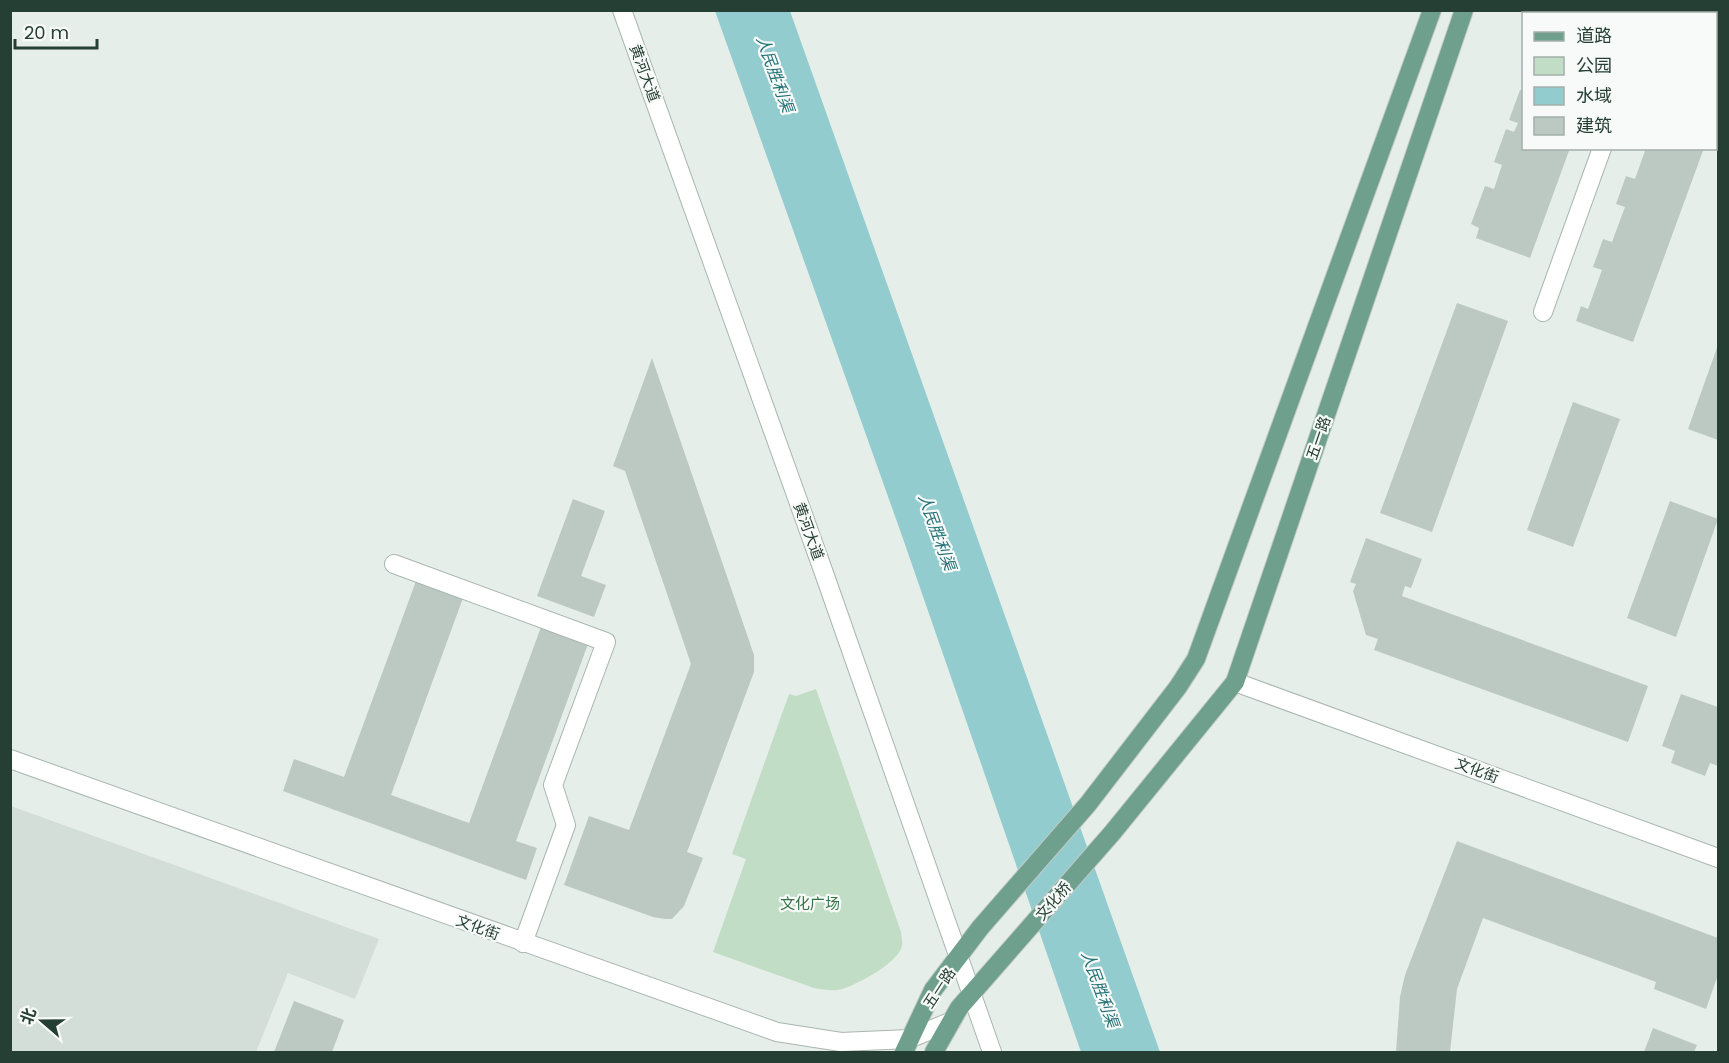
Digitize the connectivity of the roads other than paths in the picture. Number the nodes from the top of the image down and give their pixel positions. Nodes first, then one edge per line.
1 (622, 10) edge
2 (1432, 10) edge
3 (1464, 10) edge
4 (1601, 150) edge
5 (1543, 312) dead end
6 (394, 564) dead end
7 (1235, 682) junction
8 (10, 759) edge
9 (1113, 832) joint
10 (1719, 858) edge
11 (523, 943) junction
12 (958, 960) junction
13 (994, 970) joint
14 (971, 995) junction
15 (952, 1021) junction
16 (907, 1046) edge
17 (934, 1053) edge
18 (992, 1053) edge

1 - 12 street, 黄河大道
2 - 12 main road, 五一路
3 - 7 main road, 五一路
4 - 5 street
6 - 11 street
7 - 9 main road, 五一路
7 - 10 street, 文化街
8 - 11 street, 文化街
9 - 13 main road, 文化桥
11 - 16 street, 文化街
12 - 14 street, 黄河大道
12 - 16 main road, 五一路
13 - 14 main road, 五一路
14 - 15 main road, 五一路
14 - 18 street, 黄河大道
15 - 16 street, 文化街
15 - 17 main road, 五一路

